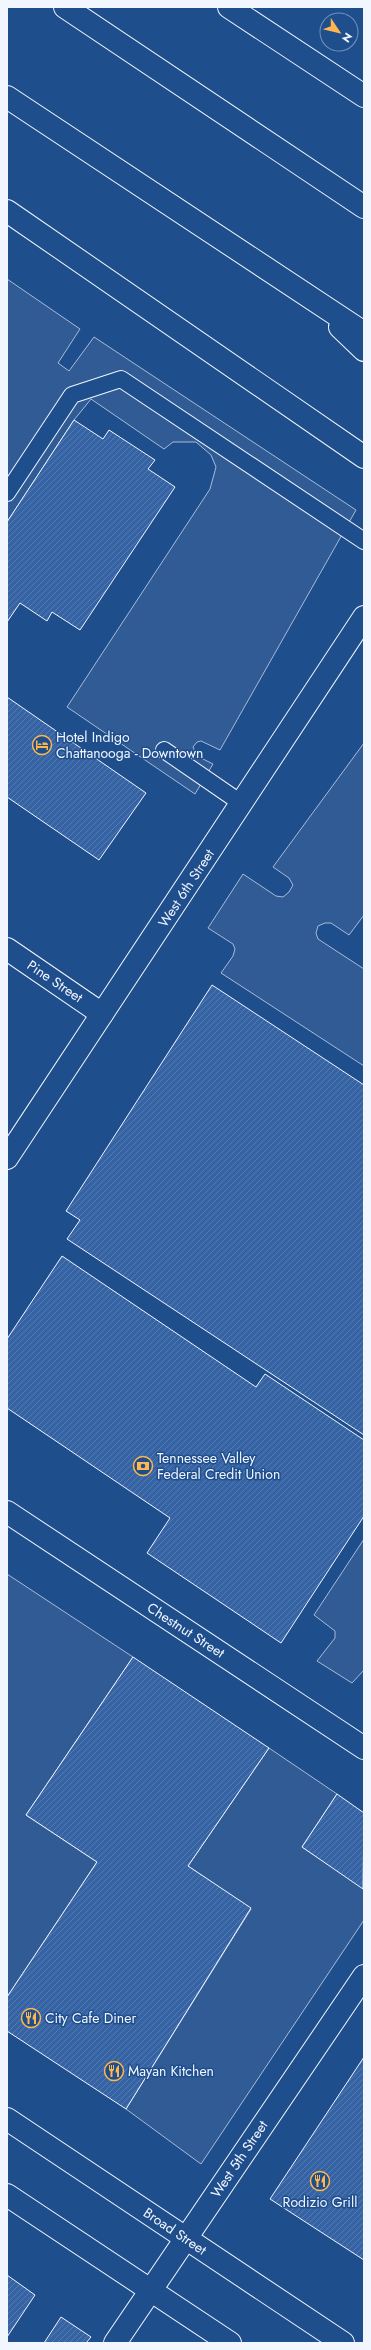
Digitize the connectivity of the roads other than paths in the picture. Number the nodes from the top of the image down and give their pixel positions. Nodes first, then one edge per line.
1 (65, 7) edge
2 (229, 7) edge
3 (364, 96) edge
4 (7, 97) edge
5 (364, 207) edge
6 (7, 211) edge
7 (306, 294) junction
8 (364, 333) edge
9 (364, 350) edge
10 (364, 457) edge
11 (7, 493) edge
12 (364, 541) edge
13 (364, 617) edge
14 (164, 750) dead end
15 (241, 803) junction
16 (7, 949) edge
17 (102, 1014) junction
18 (7, 1158) edge
19 (7, 1512) edge
20 (364, 1748) edge
21 (364, 1976) edge
22 (7, 2119) edge
23 (7, 2195) edge
24 (185, 2238) junction
25 (150, 2289) junction
26 (115, 2343) edge
27 (230, 2343) edge
28 (343, 2343) edge

1 - 5 main road
2 - 3 main road
4 - 7 main road
6 - 10 main road
7 - 8 main road
7 - 9 main road
11 - 12 lane
13 - 15 main road, West 6th Street
14 - 15 lane
15 - 17 main road, West 6th Street
16 - 17 main road, Pine Street
17 - 18 main road, West 6th Street
19 - 20 main road, Chestnut Street
21 - 24 main road, West 5th Street
22 - 24 main road, Broad Street
23 - 25 main road
24 - 25 main road, West 5th Street
24 - 28 main road, Broad Street
25 - 26 main road, West 5th Street
25 - 27 main road

